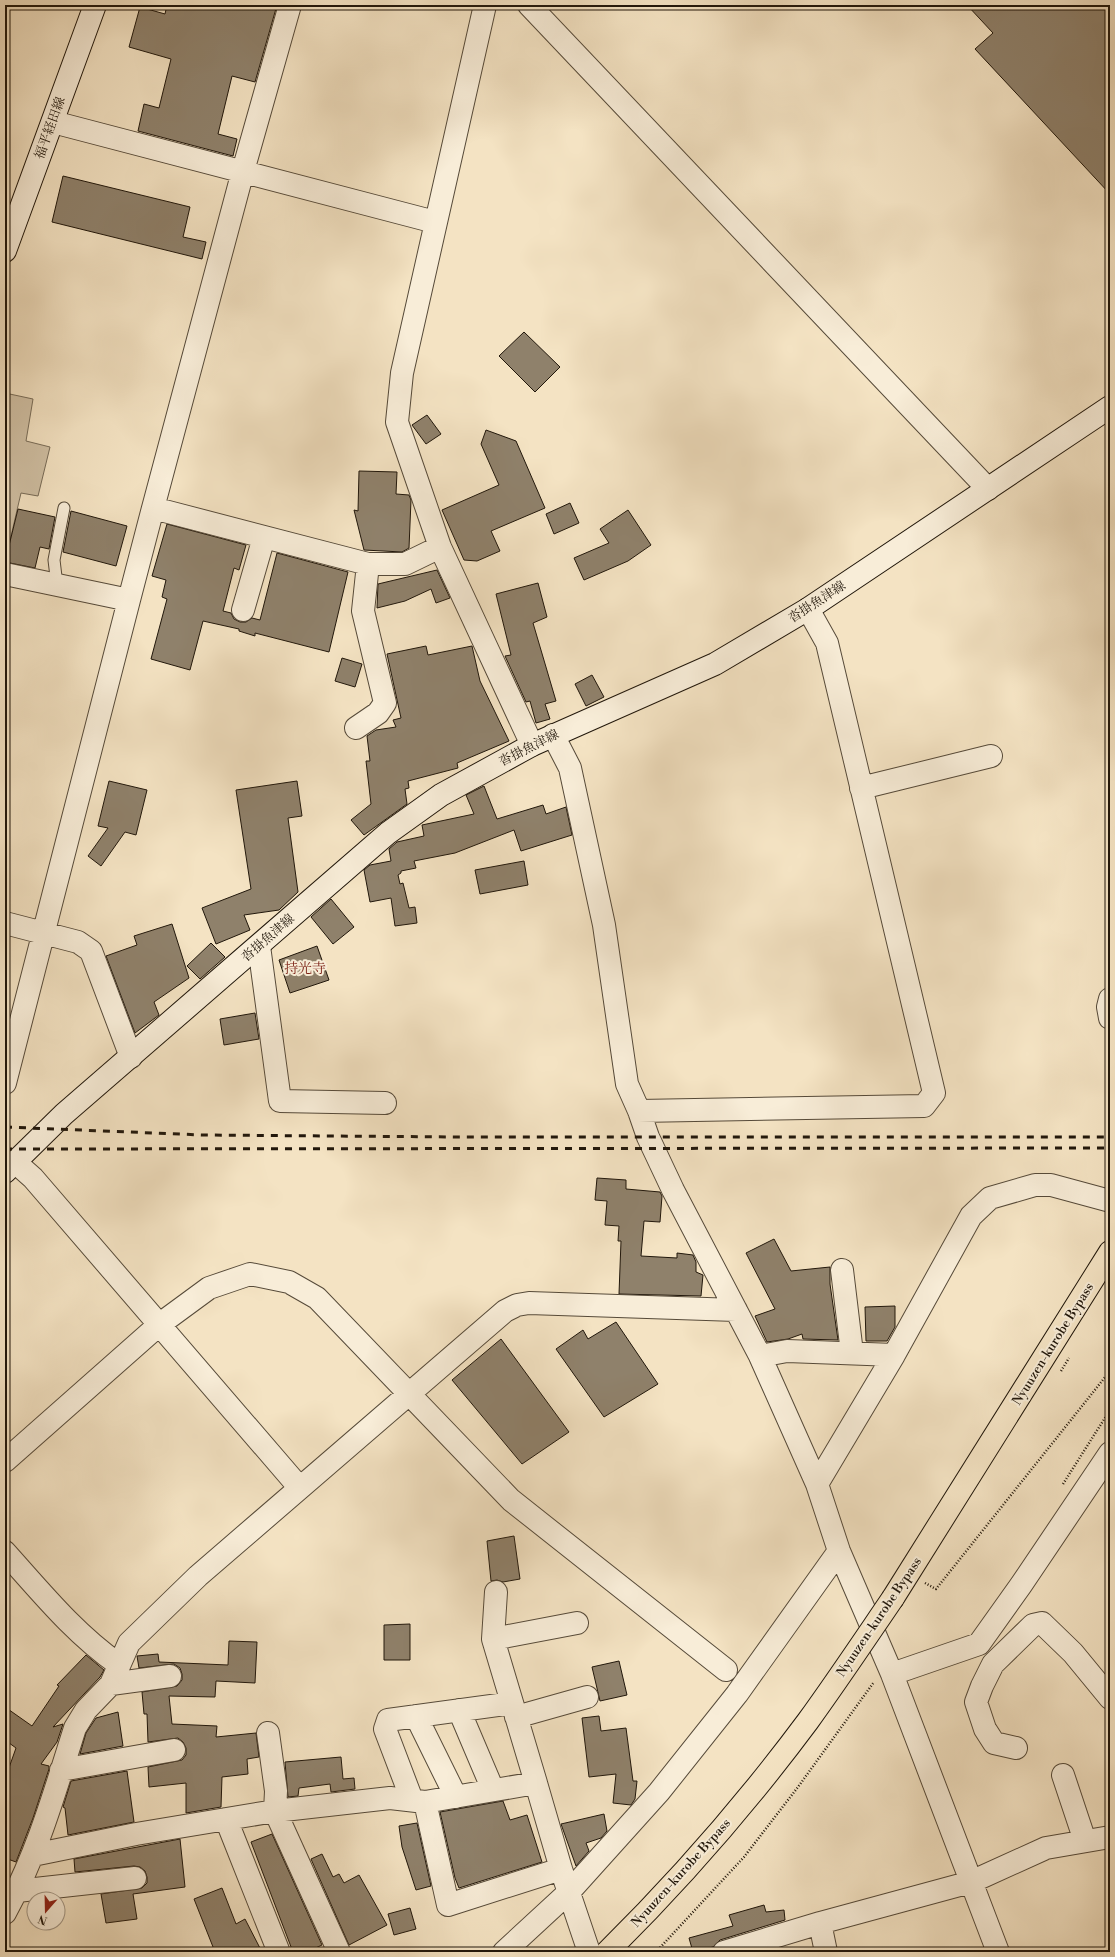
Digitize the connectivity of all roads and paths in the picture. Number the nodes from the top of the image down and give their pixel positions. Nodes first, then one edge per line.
1 (95, 5) edge
2 (290, 5) edge
3 (485, 5) edge
4 (529, 5) edge
5 (53, 122) junction
6 (243, 171) junction
7 (435, 222) junction
8 (5, 251) edge
9 (1110, 407) edge
10 (988, 489) junction
11 (64, 508) dead end
12 (153, 508) junction
13 (264, 537) junction
14 (440, 547) junction
15 (368, 564) junction
16 (5, 574) edge
17 (57, 585) junction
18 (129, 600) junction
19 (808, 609) junction
20 (243, 610) dead end
21 (356, 728) dead end
22 (553, 735) junction
23 (532, 745) junction
24 (991, 756) dead end
25 (861, 788) junction
26 (5, 923) edge
27 (43, 933) junction
28 (259, 946) junction
29 (1110, 999) edge
30 (1110, 1018) edge
31 (131, 1057) junction
32 (5, 1083) edge
33 (385, 1103) dead end
34 (639, 1111) junction
35 (10, 1167) edge
36 (1110, 1201) edge
37 (1110, 1252) edge
38 (842, 1270) dead end
39 (736, 1310) junction
40 (160, 1324) junction
41 (852, 1353) junction
42 (1072, 1353) dead end
43 (894, 1355) junction
44 (760, 1356) junction
45 (1110, 1371) edge
46 (1060, 1372) dead end
47 (410, 1394) junction
48 (1110, 1410) edge
49 (1110, 1453) edge
50 (5, 1461) edge
51 (817, 1484) junction
52 (299, 1487) junction
53 (1059, 1490) dead end
54 (839, 1551) junction
55 (5, 1552) edge
56 (927, 1577) dead end
57 (496, 1592) dead end
58 (577, 1623) dead end
59 (493, 1639) junction
60 (890, 1669) junction
61 (726, 1670) dead end
62 (115, 1674) junction
63 (170, 1676) dead end
64 (587, 1697) dead end
65 (1110, 1698) edge
66 (459, 1710) junction
67 (514, 1710) junction
68 (416, 1716) junction
69 (268, 1733) dead end
70 (1016, 1748) dead end
71 (174, 1750) dead end
72 (61, 1770) junction
73 (1063, 1775) dead end
74 (536, 1783) junction
75 (493, 1790) junction
76 (456, 1797) junction
77 (418, 1801) junction
78 (275, 1811) junction
79 (226, 1819) junction
80 (1110, 1837) edge
81 (1085, 1841) junction
82 (33, 1855) junction
83 (561, 1869) junction
84 (135, 1878) dead end
85 (971, 1882) junction
86 (17, 1891) junction
87 (569, 1892) junction
88 (5, 1913) edge
89 (820, 1923) junction
90 (276, 1952) edge
91 (338, 1952) edge
92 (504, 1952) edge
93 (589, 1952) edge
94 (607, 1952) edge
95 (656, 1952) edge
96 (724, 1952) edge
97 (826, 1952) edge
98 (998, 1952) edge

1 - 5 street, 福平経田線
2 - 6 street
3 - 7 street
4 - 10 street
5 - 6 street
5 - 8 street, 福平経田線
6 - 7 street
6 - 12 street
7 - 14 street
9 - 10 street, 沓掛魚津線
10 - 19 street, 沓掛魚津線
11 - 17 lane
12 - 13 street
12 - 18 street
13 - 15 street
13 - 20 street
14 - 15 street
14 - 23 street
15 - 21 street
16 - 17 street
17 - 18 street
18 - 27 street
19 - 22 street, 沓掛魚津線
19 - 25 street
22 - 23 street, 沓掛魚津線
22 - 34 street
23 - 28 street, 沓掛魚津線
24 - 25 street
25 - 34 street
26 - 27 street
27 - 31 street
27 - 32 street
28 - 31 street, 沓掛魚津線
28 - 33 street
29 - 30 street
31 - 35 street, 沓掛魚津線
34 - 39 street
35 - 40 street
36 - 43 street
37 - 94 highway, Nyuuzen-kurobe Bypass, bridge
38 - 41 street
39 - 44 street
39 - 47 street
40 - 47 street
40 - 50 street
40 - 52 street
41 - 43 street
41 - 44 street
42 - 46 path
43 - 51 street
44 - 51 street
45 - 56 path
47 - 52 street
47 - 61 street
48 - 53 path
49 - 60 street
51 - 54 street
52 - 62 street
54 - 60 street
54 - 87 street
55 - 62 street
57 - 59 street
58 - 59 street
59 - 67 street
60 - 85 street
60 - 95 path
62 - 63 street
62 - 72 street
64 - 67 street
65 - 70 street
66 - 67 street
66 - 68 street
66 - 75 street
67 - 74 street
68 - 76 street
68 - 77 street
69 - 78 street
71 - 72 street
72 - 82 street
73 - 81 street
74 - 75 street
74 - 83 street
75 - 76 street
76 - 77 street
77 - 78 street
77 - 83 street
78 - 79 street
78 - 91 street
79 - 82 street
79 - 90 street
80 - 81 street
81 - 85 street
82 - 86 street
83 - 87 street
84 - 86 street
85 - 89 street
85 - 98 street
86 - 88 street
87 - 92 street
87 - 93 street
89 - 96 street
89 - 97 street

